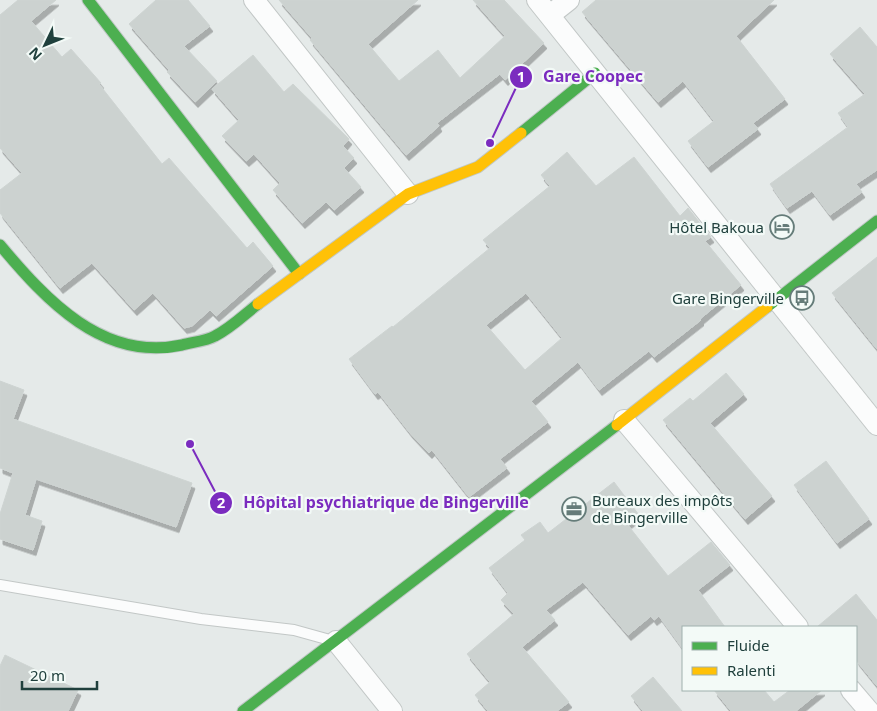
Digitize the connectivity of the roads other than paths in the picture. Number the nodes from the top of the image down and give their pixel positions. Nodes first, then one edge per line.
1 (88, 0) edge
2 (254, 0) edge
3 (569, 0) edge
4 (543, 8) edge
5 (594, 72) junction
6 (408, 194) junction
7 (877, 221) edge
8 (0, 245) edge
9 (299, 274) junction
10 (778, 300) junction
11 (624, 420) junction
12 (877, 425) edge
13 (0, 585) edge
14 (797, 626) edge
15 (336, 641) junction
16 (852, 691) edge
17 (243, 711) edge
18 (392, 711) edge
19 (869, 711) edge

1 - 9 street
2 - 6 street
3 - 4 street
4 - 5 street
5 - 6 street
5 - 10 street
6 - 9 street
7 - 10 street
8 - 9 street
10 - 11 street
10 - 12 street
11 - 14 street
11 - 15 street
13 - 15 lane
15 - 17 street
15 - 18 street
16 - 19 street

